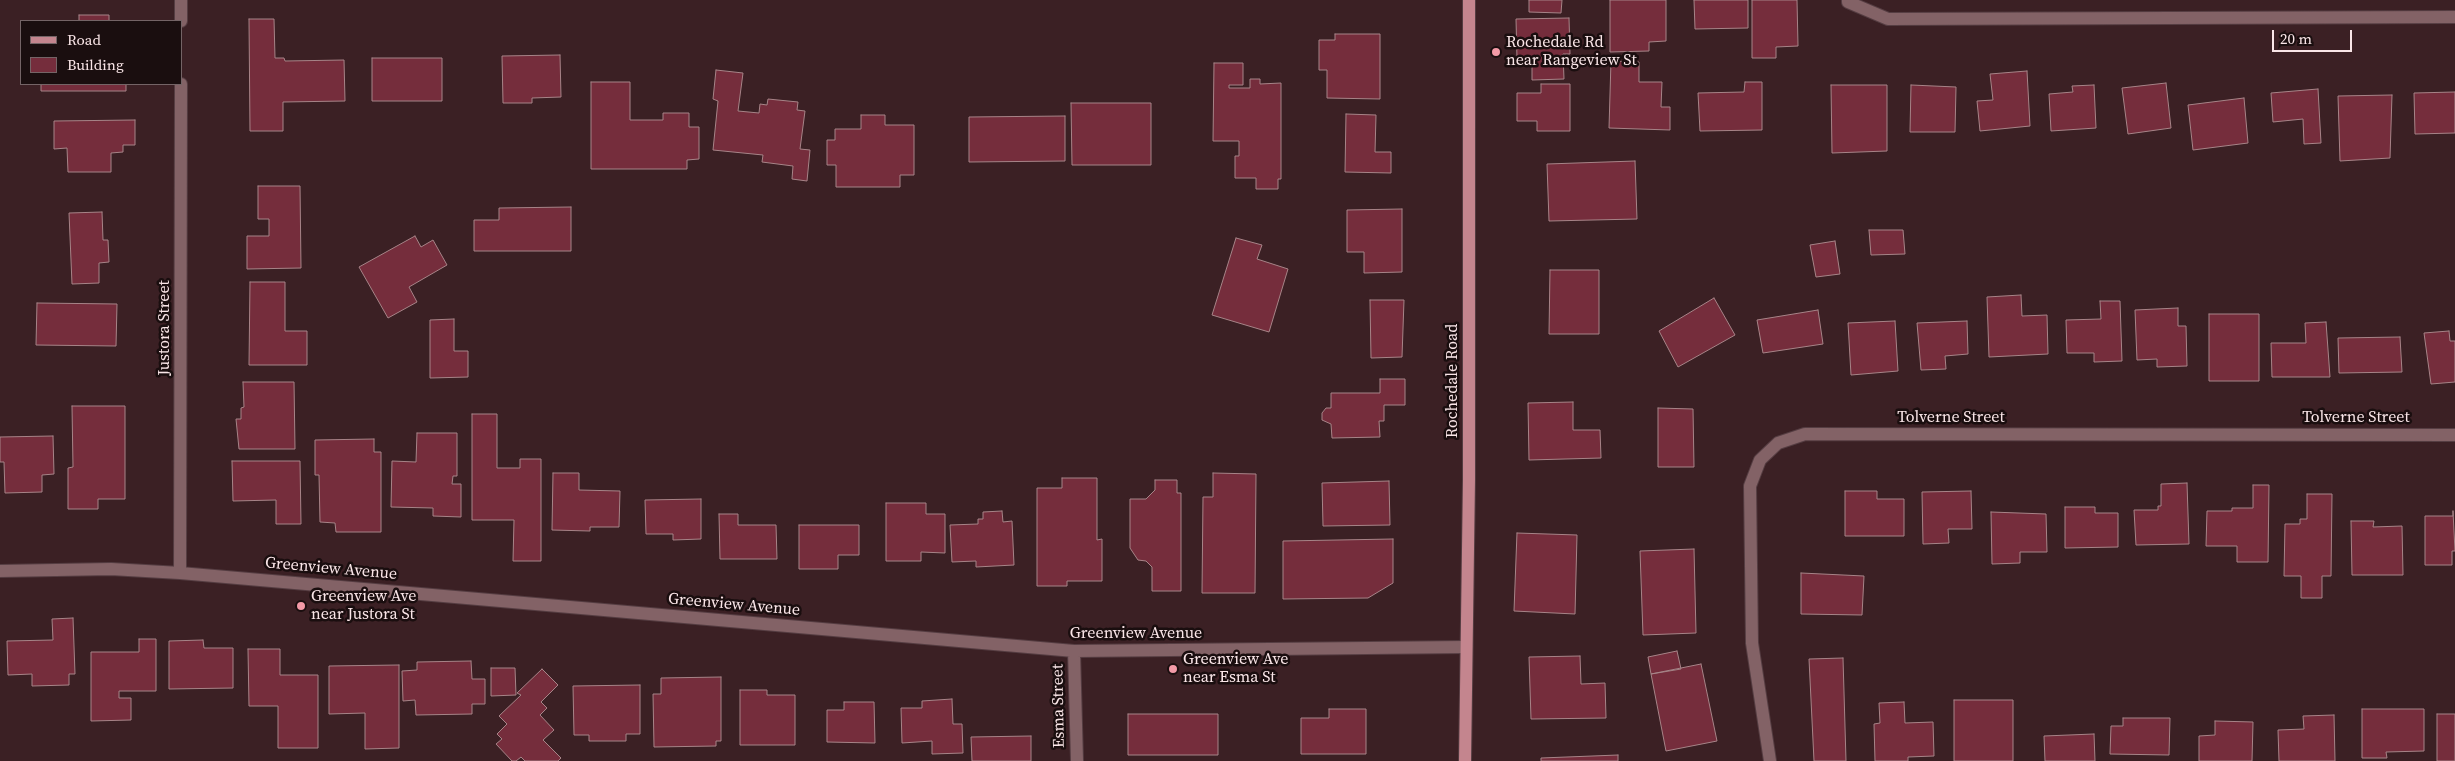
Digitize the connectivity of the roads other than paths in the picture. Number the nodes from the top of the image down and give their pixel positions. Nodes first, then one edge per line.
1 (181, 0) edge
2 (1469, 0) edge
3 (1848, 0) edge
4 (2455, 17) edge
5 (181, 20) edge
6 (181, 85) edge
7 (2455, 435) edge
8 (0, 571) edge
9 (180, 573) junction
10 (1466, 647) junction
11 (1074, 651) junction
12 (1077, 761) edge
13 (1466, 761) edge
14 (1770, 761) edge

1 - 5 street
2 - 10 main road, Rochedale Road
3 - 4 street
6 - 9 street, Justora Street
7 - 14 street, Tolverne Street
8 - 9 street, Greenview Avenue
9 - 11 street, Greenview Avenue
10 - 11 street, Greenview Avenue
10 - 13 main road, Rochedale Road
11 - 12 street, Esma Street

